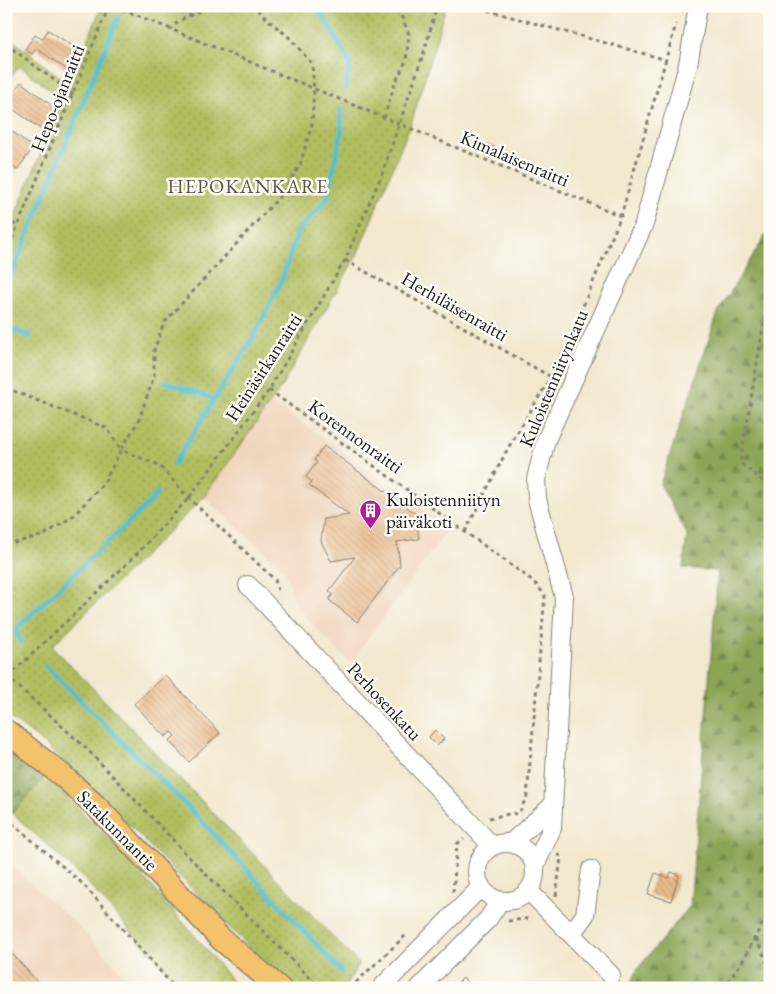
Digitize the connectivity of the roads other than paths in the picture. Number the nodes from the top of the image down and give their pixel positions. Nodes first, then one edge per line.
1 (698, 6) edge
2 (248, 584) dead end
3 (6, 731) edge
4 (552, 806) junction
5 (511, 843) junction
6 (492, 846) junction
7 (535, 866) junction
8 (591, 870) dead end
9 (481, 887) junction
10 (529, 891) junction
11 (500, 901) junction
12 (571, 934) junction
13 (221, 939) junction
14 (611, 975) dead end
15 (254, 988) edge
16 (279, 988) edge
17 (381, 988) edge
18 (419, 988) edge

1 - 4 street, Kuloistenniitynkatu
2 - 6 street, Perhosenkatu
3 - 13 main road, Satakunnantie
4 - 5 street
4 - 7 street, Kuloistenniitynkatu
5 - 6 street
5 - 7 street
6 - 9 street
7 - 10 street
8 - 12 street
9 - 11 street
9 - 17 street
10 - 11 street
10 - 12 street
11 - 18 street
12 - 14 street
13 - 15 main road, Satakunnantie
13 - 16 main road, Satakunnantie

